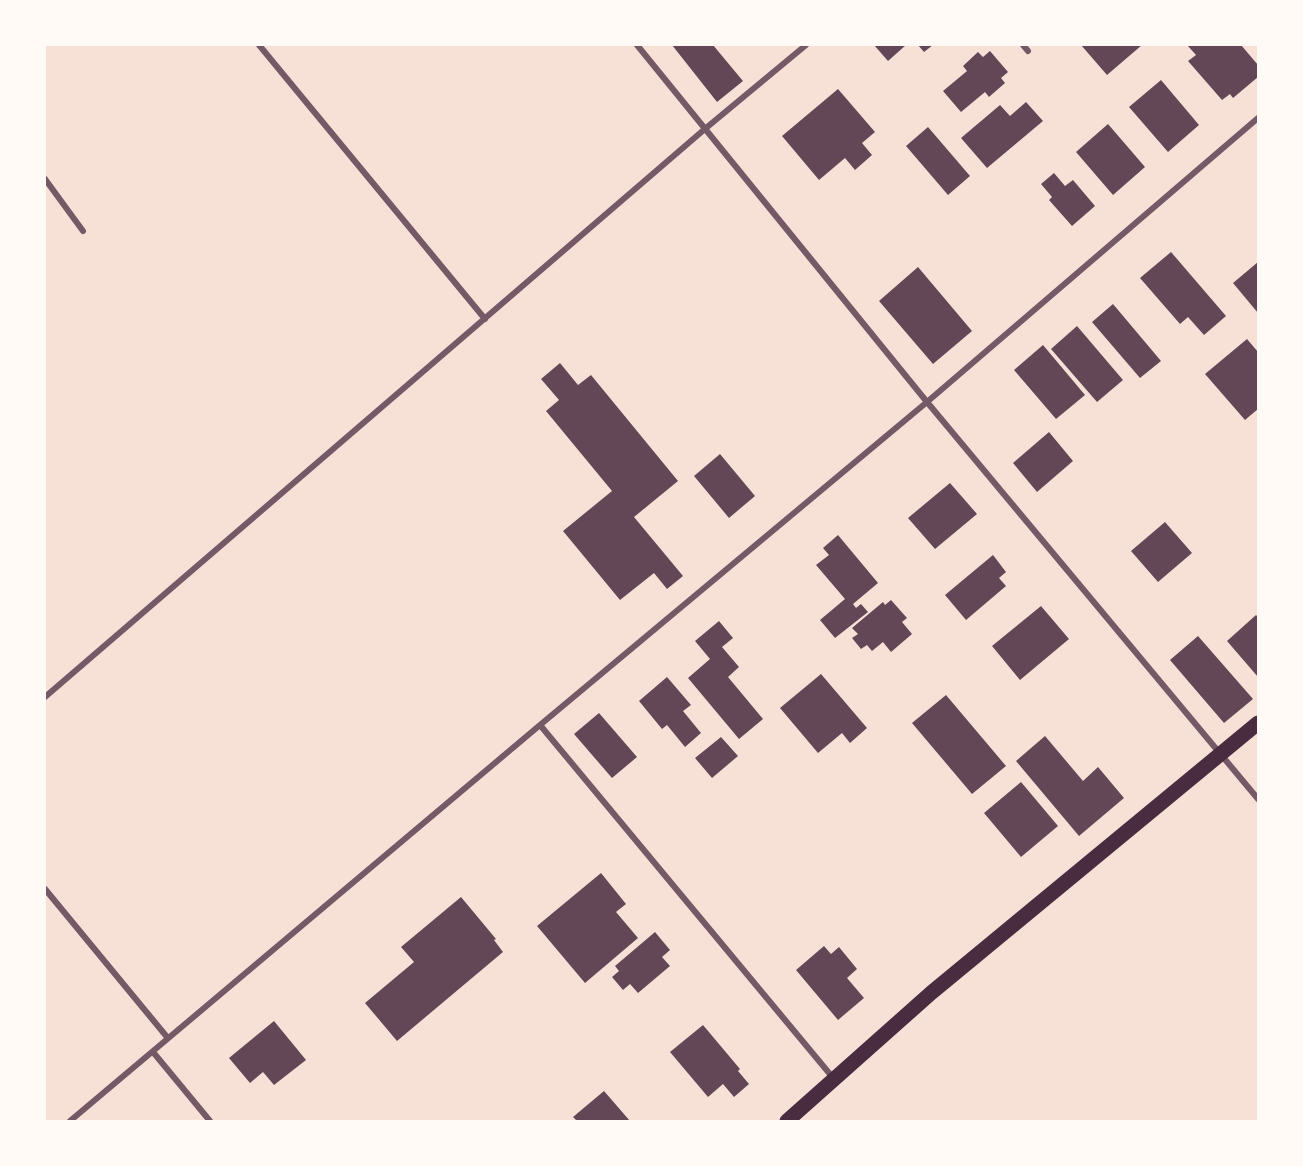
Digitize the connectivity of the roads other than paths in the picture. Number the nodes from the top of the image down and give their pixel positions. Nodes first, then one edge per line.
1 (259, 45) edge
2 (637, 45) edge
3 (806, 45) edge
4 (1023, 45) edge
5 (1028, 51) dead end
6 (1258, 118) edge
7 (706, 128) junction
8 (45, 180) edge
9 (83, 231) dead end
10 (485, 319) junction
11 (927, 402) junction
12 (45, 697) edge
13 (1258, 723) edge
14 (540, 725) junction
15 (1220, 754) junction
16 (1258, 799) edge
17 (45, 889) edge
18 (167, 1037) junction
19 (153, 1052) junction
20 (835, 1080) junction
21 (70, 1121) edge
22 (210, 1121) edge
23 (787, 1121) edge

1 - 10 street
2 - 7 street
3 - 7 street
4 - 5 street
6 - 11 street
7 - 10 street
7 - 11 street
8 - 9 street
10 - 12 street
11 - 14 street
11 - 15 street
13 - 15 main road
14 - 18 street
14 - 20 street
15 - 16 street
15 - 20 main road
17 - 18 street
18 - 19 street
19 - 21 street
19 - 22 street
20 - 23 main road

